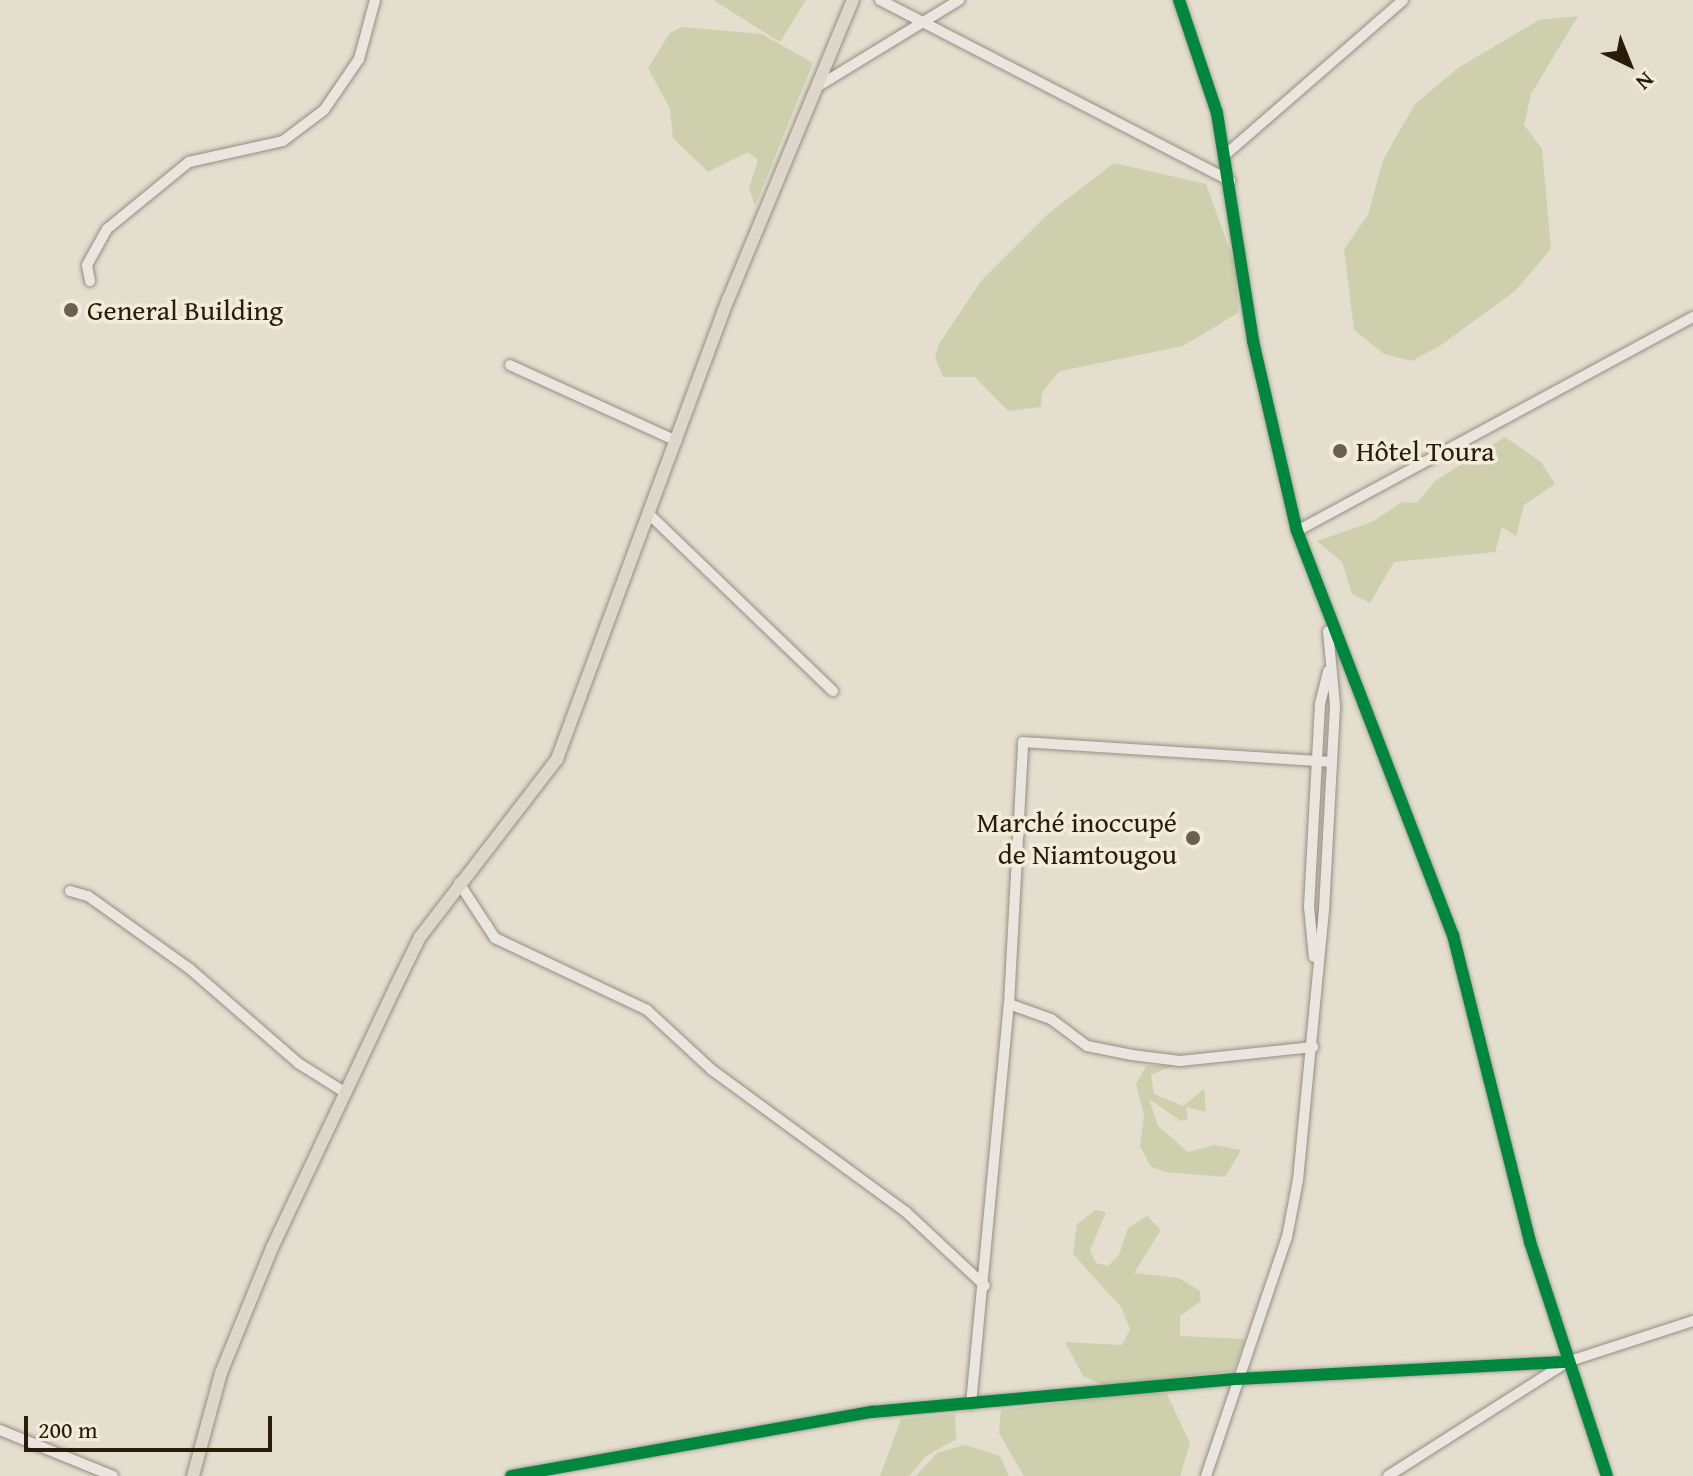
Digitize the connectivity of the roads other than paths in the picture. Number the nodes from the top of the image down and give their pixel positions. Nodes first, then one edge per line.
1 (375, 0) edge
2 (853, 0) edge
3 (880, 0) edge
4 (959, 0) edge
5 (1179, 0) edge
6 (1403, 0) edge
7 (924, 22) junction
8 (820, 85) junction
9 (1225, 155) junction
10 (1230, 181) junction
11 (90, 281) dead end
12 (1693, 317) edge
13 (510, 365) dead end
14 (677, 441) junction
15 (650, 515) junction
16 (1297, 531) junction
17 (1328, 626) junction
18 (1330, 665) junction
19 (833, 691) dead end
20 (1317, 761) junction
21 (1331, 762) junction
22 (1313, 846) junction
23 (1326, 846) junction
24 (459, 883) junction
25 (70, 891) dead end
26 (1309, 907) junction
27 (1324, 910) junction
28 (1315, 962) junction
29 (1009, 1004) junction
30 (1313, 1047) junction
31 (346, 1093) junction
32 (985, 1286) junction
33 (1693, 1321) edge
34 (1567, 1362) junction
35 (1238, 1379) junction
36 (971, 1404) junction
37 (0, 1430) edge
38 (113, 1476) edge
39 (193, 1476) edge
40 (511, 1476) edge
41 (1206, 1476) edge
42 (1388, 1476) edge
43 (1607, 1476) edge

1 - 11 street
2 - 8 main road
3 - 7 street
4 - 7 street
5 - 9 street
6 - 9 street
7 - 8 street
7 - 10 street
8 - 14 main road
9 - 10 street
10 - 16 street
12 - 16 street
13 - 14 street
14 - 15 main road
15 - 19 street
15 - 24 main road
16 - 17 street
17 - 18 street
17 - 34 street
18 - 20 street
18 - 21 street
20 - 21 street
20 - 22 street
20 - 29 street
21 - 23 street
22 - 23 street
22 - 26 street
23 - 27 street
24 - 31 main road
24 - 32 street
25 - 31 street
26 - 27 street
26 - 28 street
27 - 28 street
28 - 30 street
29 - 30 street
29 - 32 street
30 - 35 street
31 - 39 main road
32 - 36 street
33 - 34 street
34 - 35 street
34 - 42 street
34 - 43 street
35 - 36 street
35 - 41 street
36 - 40 street
37 - 38 street

